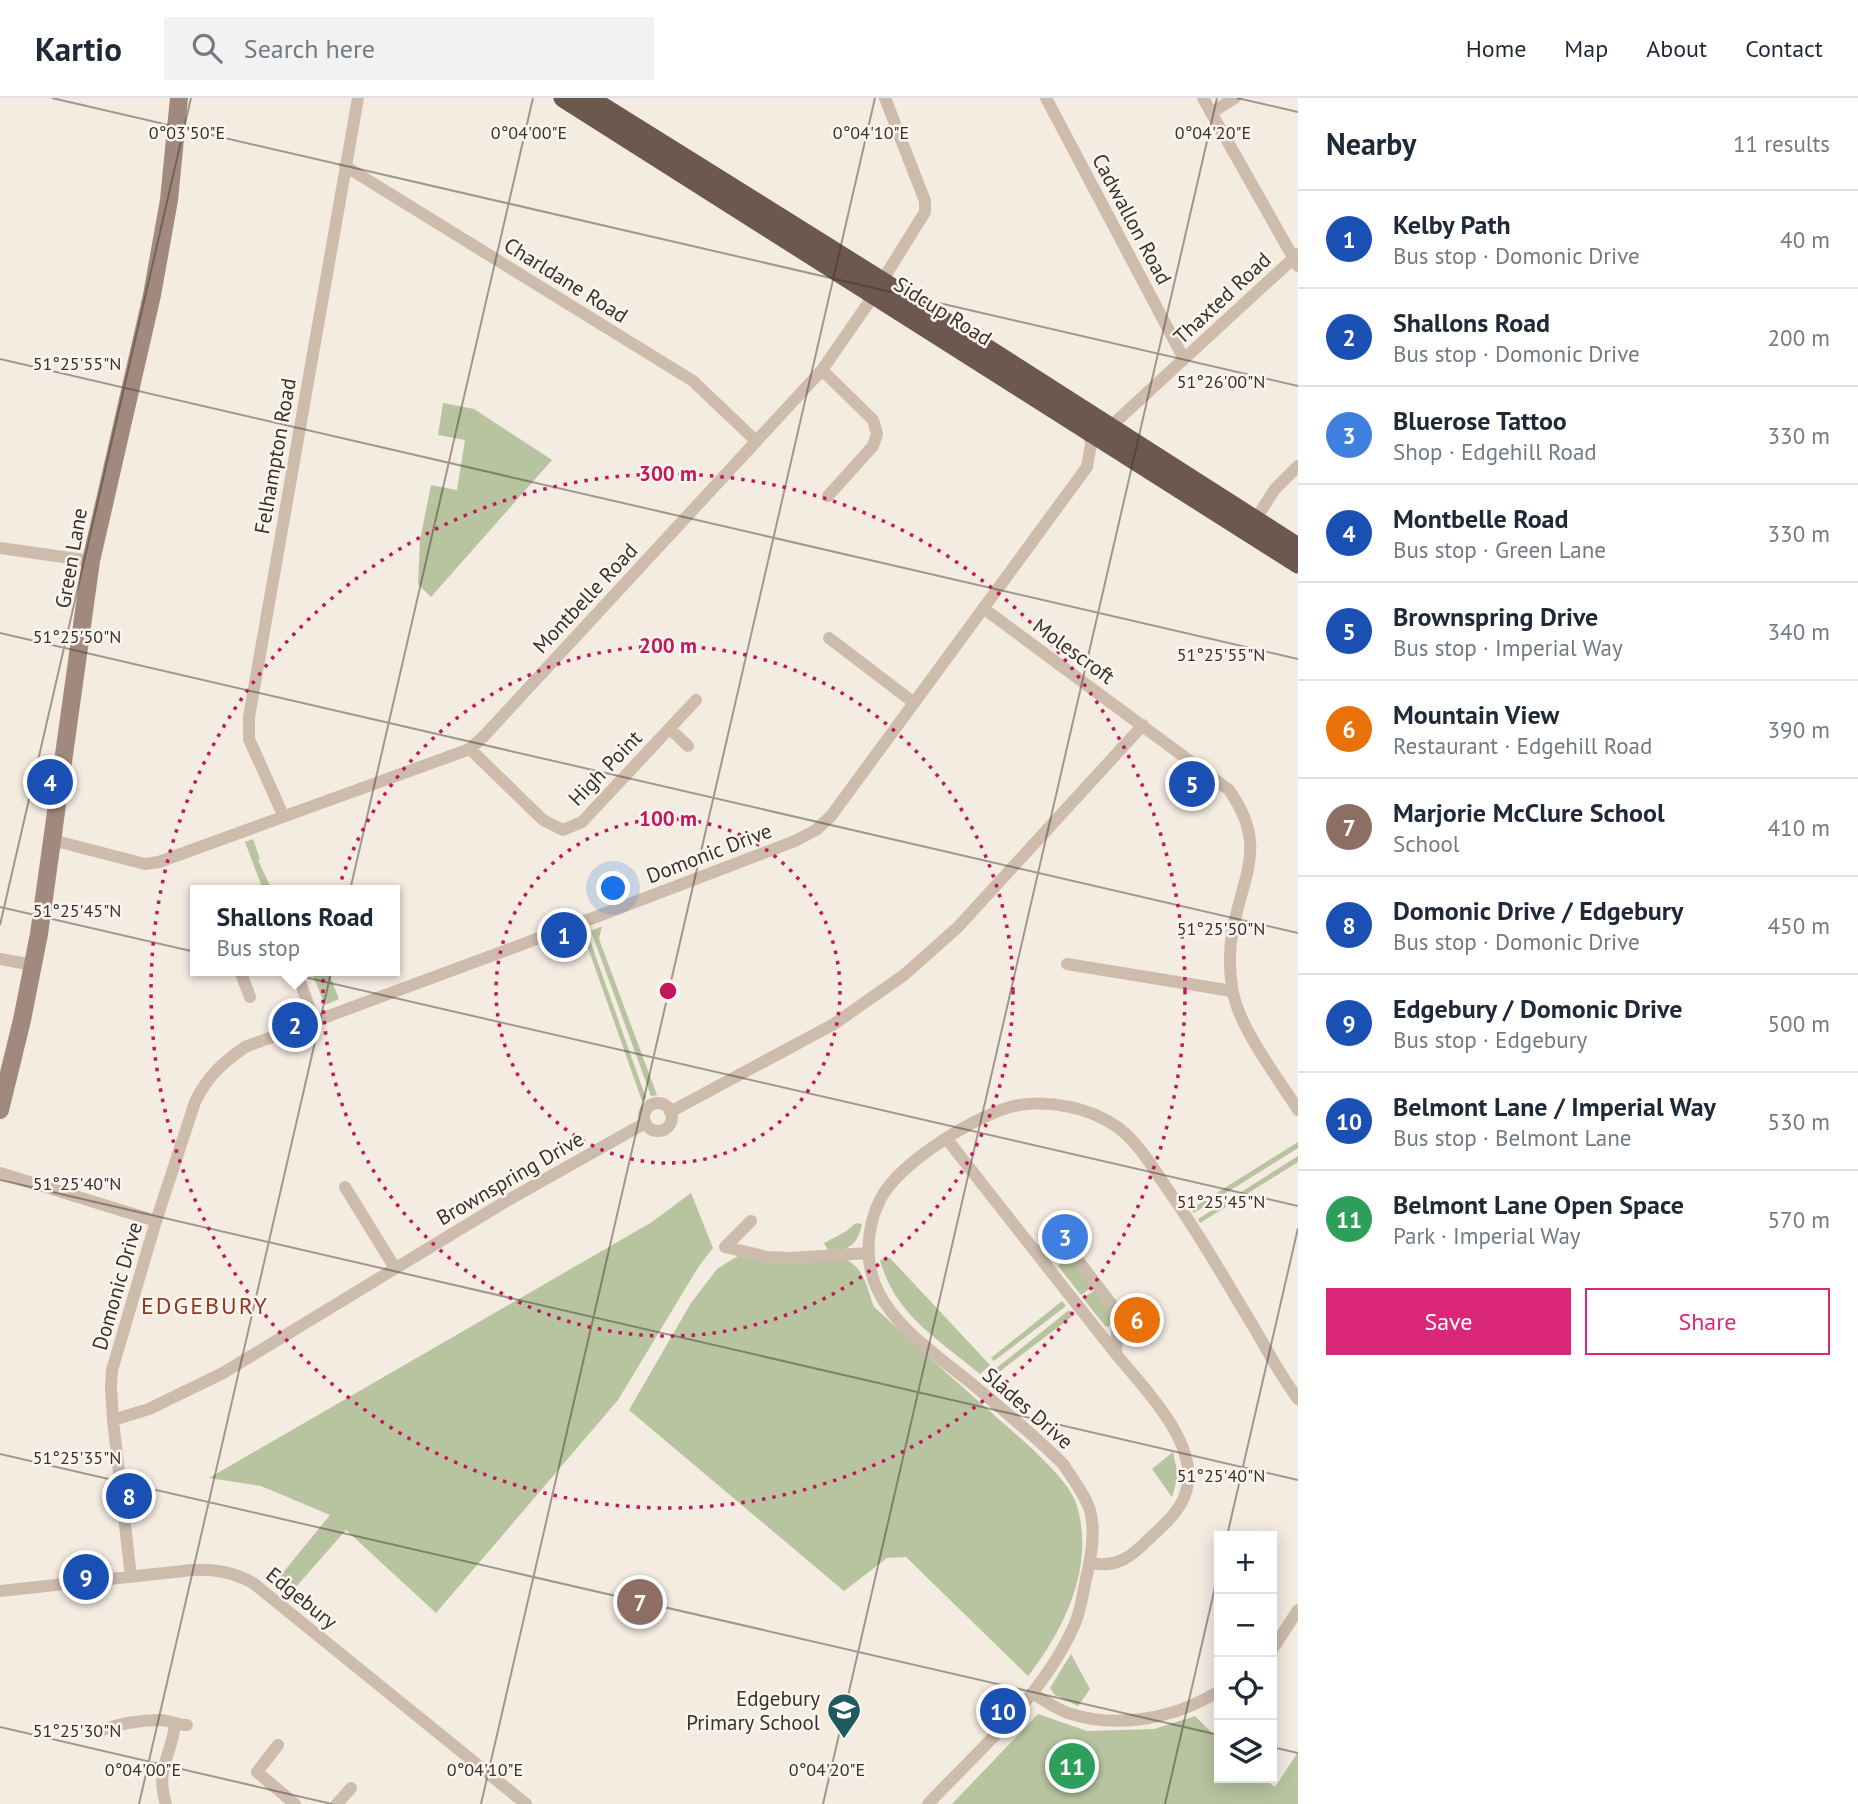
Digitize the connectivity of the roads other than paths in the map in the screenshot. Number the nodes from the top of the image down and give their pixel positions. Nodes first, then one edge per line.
1 (179, 98) edge
2 (358, 98) edge
3 (563, 98) edge
4 (589, 98) edge
5 (885, 98) edge
6 (1046, 98) edge
7 (1203, 98) edge
8 (1236, 98) edge
9 (1212, 113) junction
10 (345, 166) junction
11 (1296, 259) edge
12 (874, 294) junction
13 (1184, 359) junction
14 (822, 370) junction
15 (1110, 426) junction
16 (1089, 431) junction
17 (756, 441) junction
18 (1298, 466) edge
19 (828, 496) dead end
20 (1255, 520) junction
21 (1298, 547) edge
22 (0, 548) edge
23 (92, 561) junction
24 (1298, 564) edge
25 (983, 608) junction
26 (829, 638) dead end
27 (696, 700) dead end
28 (913, 702) junction
29 (1143, 725) junction
30 (670, 729) junction
31 (688, 746) dead end
32 (470, 749) junction
33 (283, 816) junction
34 (52, 840) junction
35 (0, 959) edge
36 (1067, 964) dead end
37 (33, 965) junction
38 (242, 976) edge
39 (298, 976) edge
40 (1232, 991) junction
41 (250, 998) dead end
42 (314, 1021) junction
43 (0, 1110) edge
44 (1298, 1110) edge
45 (670, 1112) junction
46 (645, 1123) junction
47 (946, 1138) junction
48 (0, 1172) edge
49 (345, 1187) dead end
50 (156, 1221) junction
51 (751, 1222) dead end
52 (1034, 1250) junction
53 (869, 1253) junction
54 (395, 1268) junction
55 (1116, 1354) junction
56 (1298, 1399) edge
57 (113, 1420) junction
58 (1090, 1563) junction
59 (131, 1577) junction
60 (0, 1591) edge
61 (1298, 1610) edge
62 (1277, 1642) edge
63 (1032, 1693) junction
64 (1214, 1694) edge
65 (98, 1731) dead end
66 (278, 1745) dead end
67 (351, 1788) dead end
68 (289, 1802) edge
69 (166, 1804) edge
70 (337, 1804) edge
71 (526, 1804) edge
72 (928, 1804) edge

1 - 23 main road, Green Lane
2 - 10 street, Felhampton Road
3 - 12 highway, Sidcup Road
4 - 12 highway, Sidcup Road
5 - 12 street, Montbelle Road
6 - 13 street, Cadwallon Road
7 - 9 street
8 - 9 street
9 - 11 street
10 - 17 street, Charldane Road
10 - 33 street, Felhampton Road
11 - 13 street, Thaxted Road
12 - 14 street, Montbelle Road
12 - 15 highway, Sidcup Road
12 - 16 highway, Sidcup Road
13 - 15 street, Thaxted Road
14 - 17 street, Montbelle Road
14 - 19 street
15 - 20 highway, Sidcup Road
16 - 24 highway, Sidcup Road
16 - 25 street, Domonic Drive
17 - 32 street, Montbelle Road
18 - 20 street
20 - 21 highway, Sidcup Road
22 - 23 street
23 - 34 main road, Green Lane
25 - 28 street, Domonic Drive
25 - 29 street, Molescroft
26 - 28 street
27 - 30 street, High Point
28 - 42 street, Domonic Drive
29 - 40 street, Molescroft
29 - 45 street, Brownspring Drive
30 - 31 street, High Point
30 - 32 street, High Point
32 - 33 street, Montbelle Road
33 - 34 street, Montbelle Road
34 - 37 main road, Green Lane
35 - 37 street
36 - 40 street
37 - 43 main road, Green Lane
38 - 41 street
39 - 42 street
40 - 44 street, Molescroft
42 - 50 street, Domonic Drive
45 - 46 street, Brownspring Drive
45 - 46 street, Brownspring Drive
46 - 54 street, Brownspring Drive
47 - 52 street
47 - 53 street, Slades Drive
47 - 56 street, Slades Drive
48 - 50 street
49 - 54 street
50 - 57 street, Domonic Drive
51 - 53 street
52 - 55 street
52 - 55 street
53 - 58 street, Slades Drive
54 - 57 street, Brownspring Drive
55 - 58 street
57 - 59 street, Domonic Drive
58 - 63 street, Slades Drive
59 - 60 street, Edgebury
59 - 71 street, Edgebury
61 - 62 street
63 - 64 street
63 - 72 street, Slades Drive
65 - 69 street
66 - 68 street
67 - 70 street

